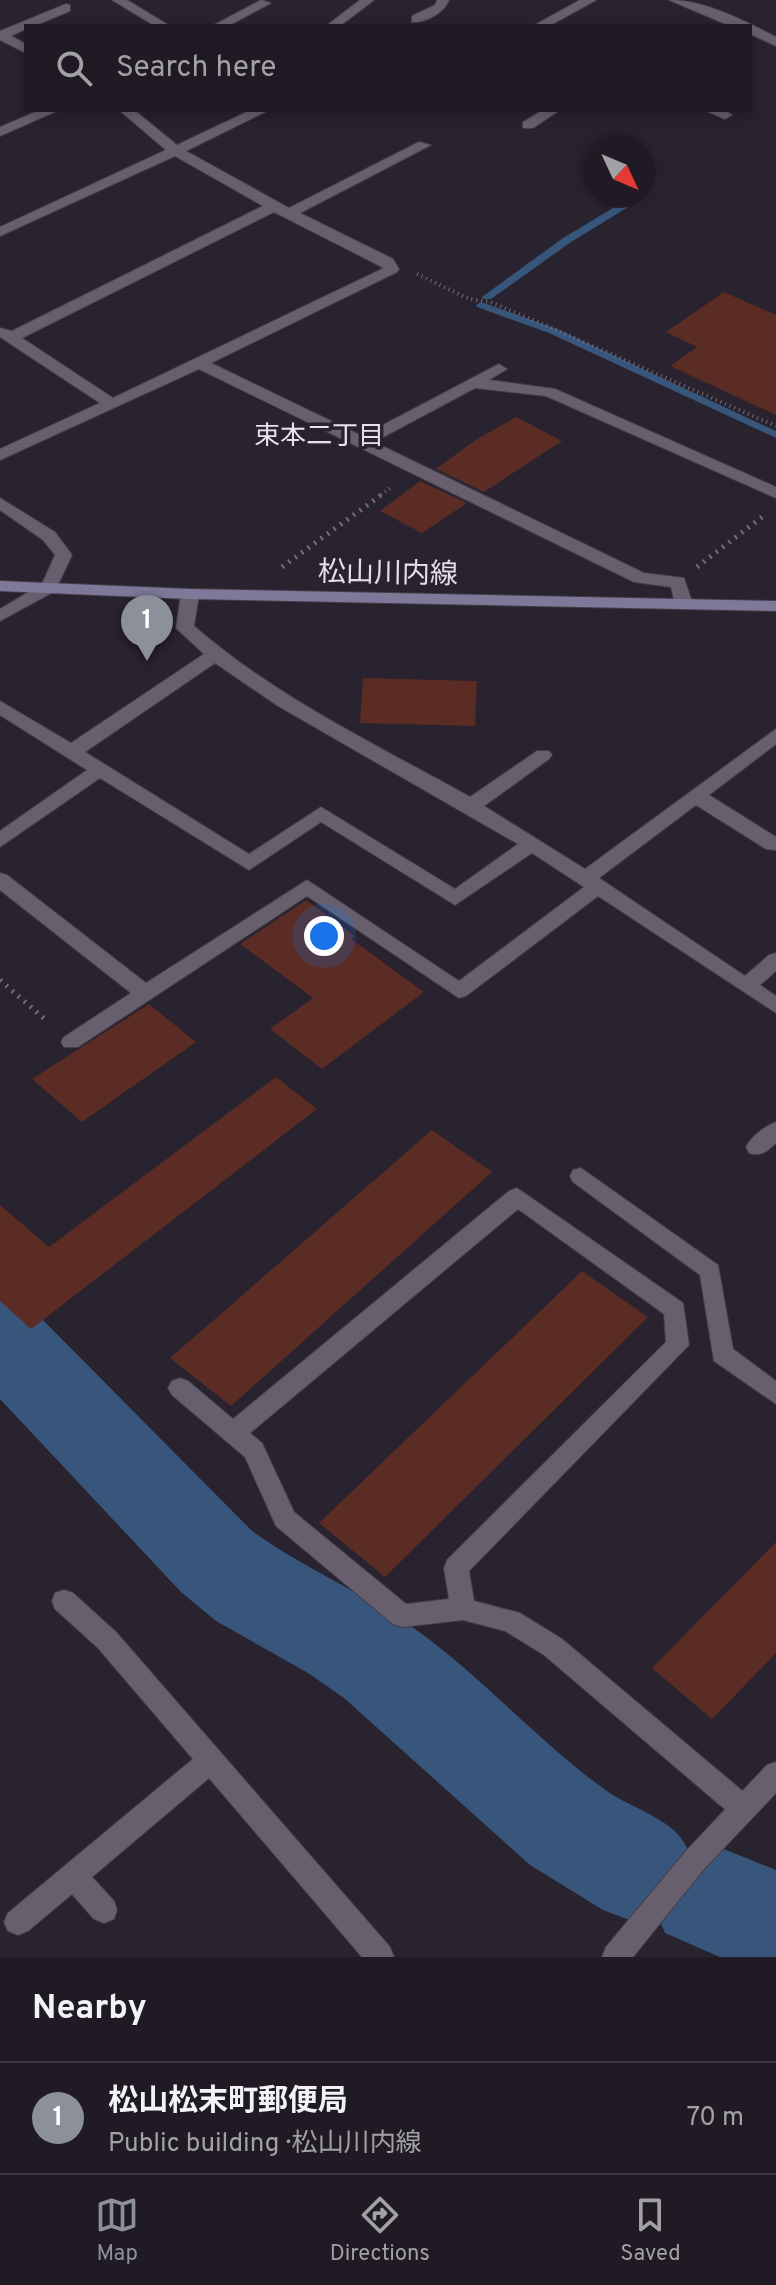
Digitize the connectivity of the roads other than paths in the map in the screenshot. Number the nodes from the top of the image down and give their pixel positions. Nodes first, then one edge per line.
1 (118, 0) edge
2 (368, 0) edge
3 (443, 0) edge
4 (590, 0) edge
5 (675, 0) edge
6 (265, 3) dead end
7 (699, 4) edge
8 (222, 5) dead end
9 (66, 8) dead end
10 (241, 15) junction
11 (714, 15) junction
12 (417, 19) dead end
13 (33, 24) edge
14 (160, 24) edge
15 (222, 24) edge
16 (335, 24) edge
17 (543, 24) edge
18 (698, 24) edge
19 (737, 24) edge
20 (24, 29) edge
21 (752, 30) edge
22 (3, 39) edge
23 (776, 42) edge
24 (24, 48) edge
25 (47, 112) edge
26 (128, 112) edge
27 (258, 112) edge
28 (550, 112) edge
29 (528, 125) dead end
30 (0, 132) edge
31 (424, 145) dead end
32 (176, 151) junction
33 (282, 209) junction
34 (0, 232) edge
35 (5, 333) edge
36 (201, 364) junction
37 (499, 369) dead end
38 (471, 383) junction
39 (112, 404) junction
40 (363, 442) junction
41 (0, 455) edge
42 (776, 493) edge
43 (0, 503) edge
44 (0, 586) edge
45 (49, 587) junction
46 (190, 594) junction
47 (684, 604) junction
48 (776, 606) edge
49 (0, 616) edge
50 (215, 655) junction
51 (0, 707) edge
52 (776, 735) edge
53 (71, 752) junction
54 (543, 755) dead end
55 (99, 770) junction
56 (696, 796) junction
57 (470, 806) junction
58 (0, 840) edge
59 (532, 843) junction
60 (773, 844) dead end
61 (0, 880) edge
62 (592, 882) junction
63 (776, 960) edge
64 (746, 986) junction
65 (145, 993) junction
66 (776, 1006) edge
67 (71, 1042) road end
68 (776, 1130) edge
69 (757, 1147) dead end
70 (581, 1176) dead end
71 (180, 1388) dead end
72 (776, 1394) edge
73 (233, 1433) junction
74 (64, 1601) dead end
75 (463, 1609) junction
76 (211, 1760) junction
77 (776, 1774) edge
78 (743, 1808) junction
79 (73, 1876) junction
80 (104, 1910) dead end
81 (18, 1922) dead end
82 (380, 1957) edge
83 (616, 1957) edge

1 - 14 street
2 - 16 street
3 - 12 street
4 - 17 street
5 - 7 street
6 - 10 street
7 - 11 street
8 - 10 street
9 - 13 street
10 - 15 street
11 - 18 street
11 - 19 street
20 - 22 street
21 - 23 street
22 - 24 street
25 - 30 street
26 - 32 street
27 - 32 street
28 - 29 street
31 - 33 street
32 - 33 street
32 - 34 street
33 - 35 street
33 - 36 street
35 - 39 street
36 - 39 street
36 - 40 street
37 - 38 street
38 - 40 street
38 - 42 street
39 - 41 street
40 - 47 street
43 - 45 street
44 - 45 main road, 松山川内線
45 - 46 main road, 松山川内線
45 - 49 street
46 - 47 main road, 松山川内線
46 - 50 street
47 - 48 main road, 松山川内線
50 - 53 street
50 - 57 street
51 - 53 street
52 - 56 street
53 - 55 street
54 - 57 street
55 - 58 street
55 - 59 street
56 - 60 street
56 - 62 street
57 - 59 street
59 - 62 street
61 - 65 street
62 - 64 street
62 - 65 street
63 - 64 street
64 - 66 street
65 - 67 street
68 - 69 street
70 - 72 street
71 - 73 street
73 - 75 street
73 - 75 street
74 - 76 street
75 - 78 street
76 - 79 street
76 - 82 street
77 - 78 street
78 - 83 street
79 - 80 street
79 - 81 street

